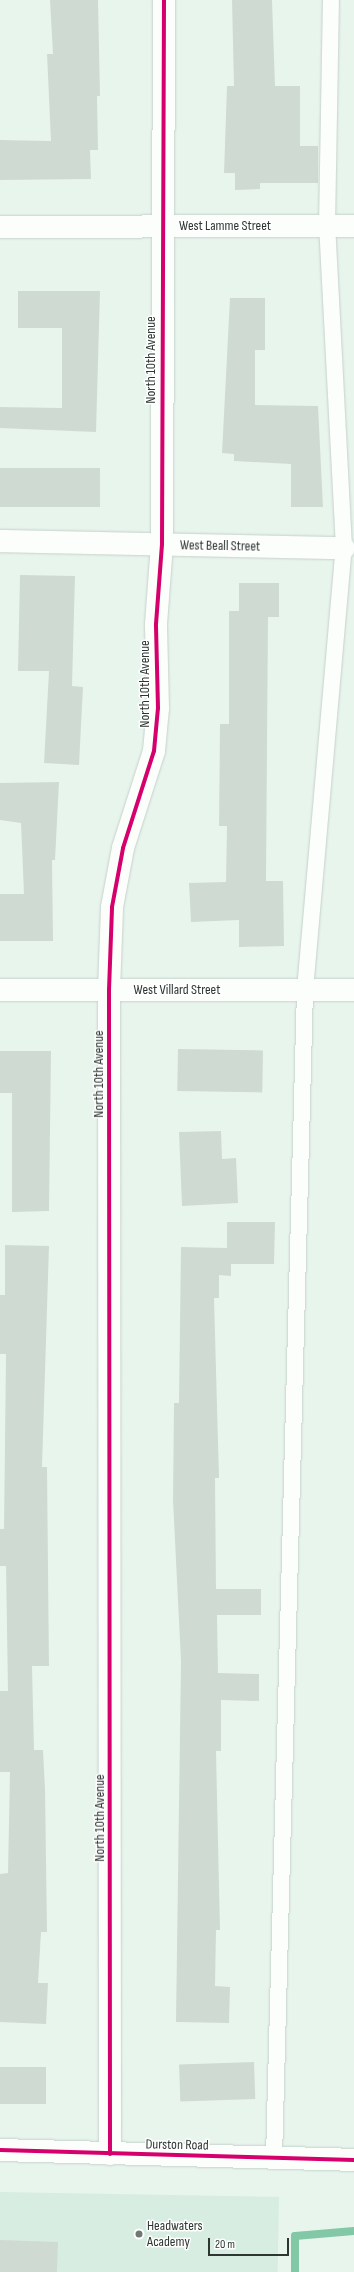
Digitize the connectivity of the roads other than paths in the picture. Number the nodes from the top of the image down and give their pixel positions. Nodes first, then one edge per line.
1 (164, 0) edge
2 (331, 0) edge
3 (162, 226) junction
4 (327, 226) junction
5 (354, 226) edge
6 (0, 227) edge
7 (0, 541) edge
8 (162, 544) junction
9 (344, 548) junction
10 (0, 990) edge
11 (110, 990) junction
12 (305, 990) junction
13 (354, 990) edge
14 (0, 2150) edge
15 (110, 2154) junction
16 (274, 2158) junction
17 (354, 2160) edge

1 - 3 street, North 10th Avenue
2 - 4 lane
3 - 4 street, West Lamme Street
3 - 6 street, West Lamme Street
3 - 8 street, North 10th Avenue
4 - 5 street, West Lamme Street
4 - 9 lane
7 - 8 street, West Beall Street
8 - 9 street, West Beall Street
8 - 11 street, North 10th Avenue
9 - 12 lane
10 - 11 street, West Villard Street
11 - 12 street, West Villard Street
11 - 15 street, North 10th Avenue
12 - 13 street, West Villard Street
12 - 16 lane
14 - 15 street, Durston Road
15 - 16 street, Durston Road
16 - 17 street, Durston Road

